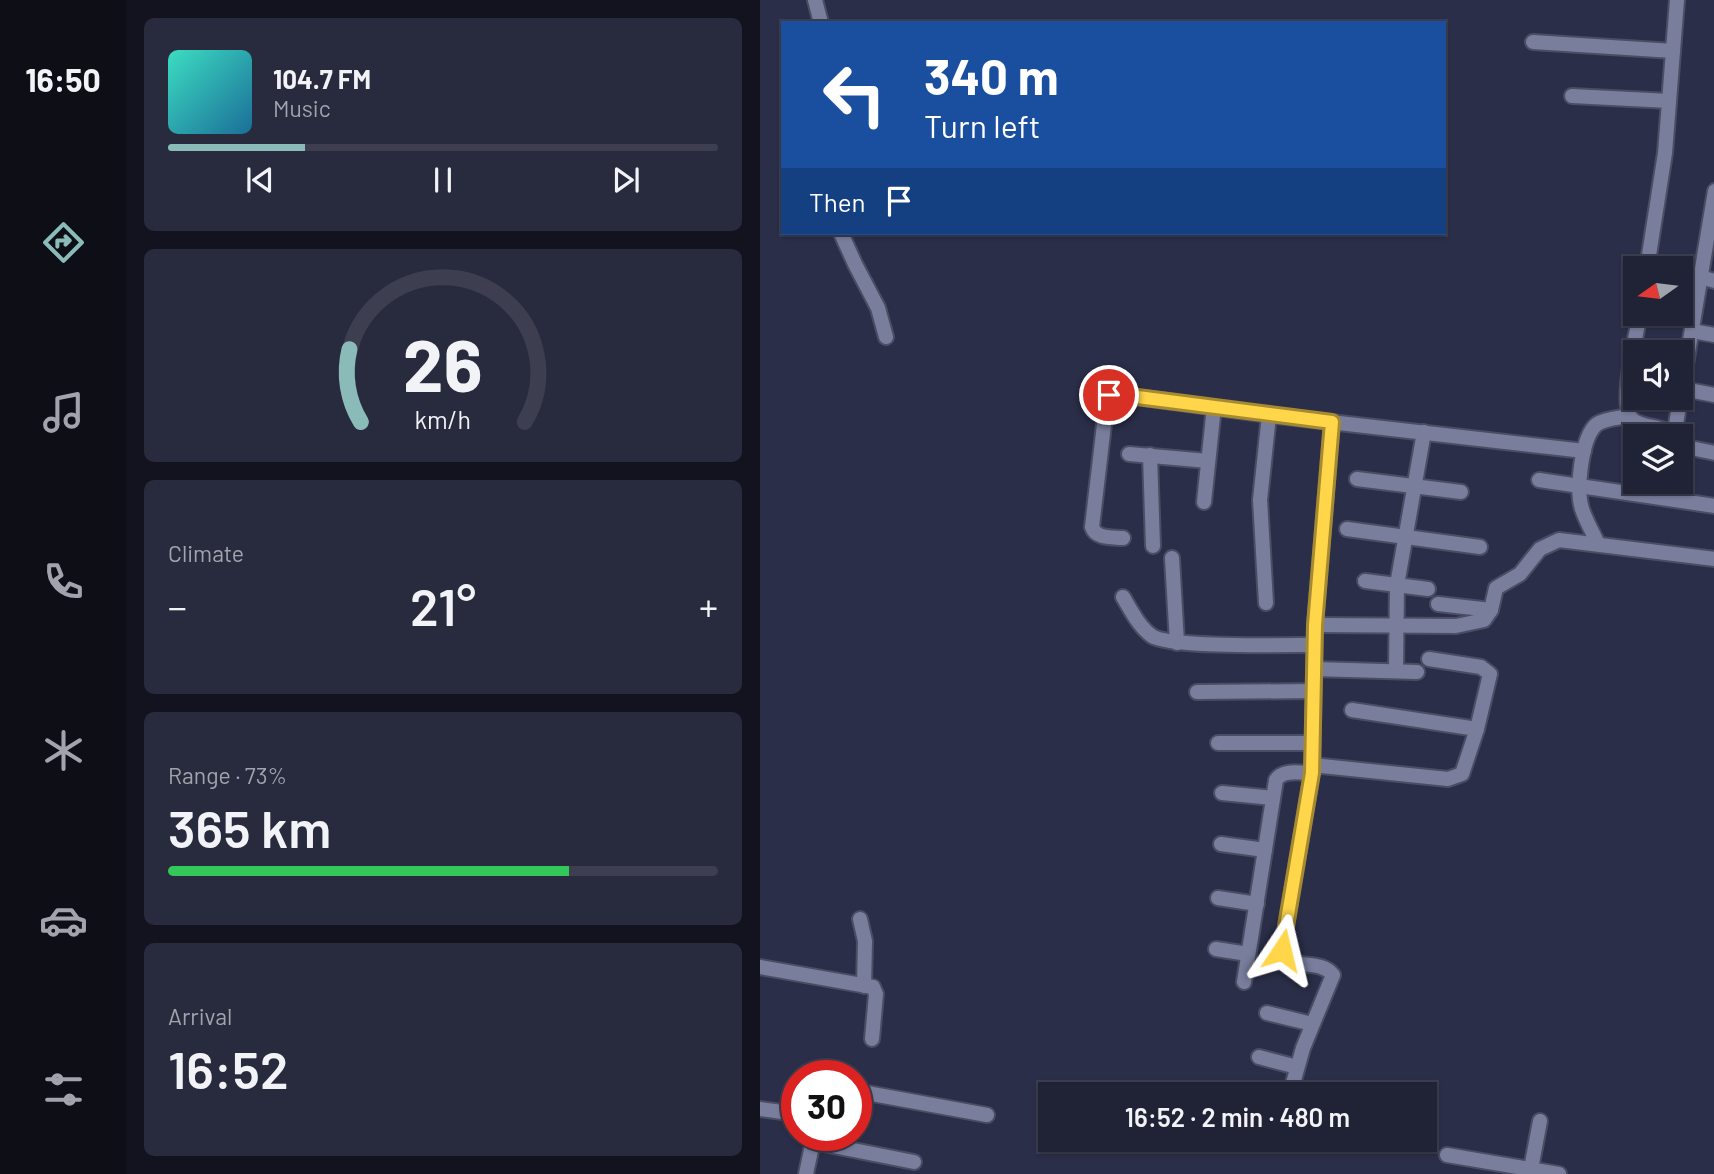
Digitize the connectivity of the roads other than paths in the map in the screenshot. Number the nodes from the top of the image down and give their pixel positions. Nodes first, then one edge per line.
1 (815, 0) edge
2 (1677, 0) edge
3 (820, 21) edge
4 (1533, 42) dead end
5 (1673, 51) junction
6 (1572, 96) dead end
7 (1669, 101) junction
8 (1714, 191) edge
9 (842, 235) edge
10 (1649, 256) edge
11 (1707, 279) edge
12 (1638, 326) edge
13 (1692, 331) junction
14 (1714, 335) edge
15 (886, 337) dead end
16 (1691, 340) edge
17 (1693, 391) edge
18 (1714, 395) edge
19 (1214, 407) junction
20 (1269, 415) junction
21 (1629, 416) junction
22 (1332, 422) junction
23 (1638, 424) edge
24 (1424, 432) junction
25 (1693, 448) edge
26 (1584, 451) junction
27 (1714, 453) edge
28 (1129, 454) dead end
29 (1150, 456) junction
30 (1208, 461) junction
31 (1357, 479) dead end
32 (1539, 480) dead end
33 (1580, 486) junction
34 (1413, 487) junction
35 (1461, 492) dead end
36 (1204, 502) dead end
37 (1714, 506) edge
38 (1346, 529) dead end
39 (1405, 537) junction
40 (1123, 538) dead end
41 (1598, 544) junction
42 (1153, 545) dead end
43 (1480, 547) dead end
44 (1172, 558) dead end
45 (1714, 559) edge
46 (1364, 581) dead end
47 (1398, 585) junction
48 (1428, 589) dead end
49 (1123, 597) dead end
50 (1266, 603) dead end
51 (1438, 604) dead end
52 (1491, 610) junction
53 (1315, 625) junction
54 (1396, 627) junction
55 (1177, 643) junction
56 (1314, 645) junction
57 (1430, 659) dead end
58 (1314, 669) junction
59 (1396, 671) junction
60 (1417, 672) dead end
61 (1314, 691) junction
62 (1197, 692) dead end
63 (1352, 710) dead end
64 (1477, 729) junction
65 (1217, 743) dead end
66 (1313, 743) junction
67 (1312, 769) junction
68 (1222, 793) dead end
69 (1273, 798) junction
70 (1221, 844) dead end
71 (1265, 850) junction
72 (1218, 898) dead end
73 (1257, 904) junction
74 (860, 919) dead end
75 (1216, 949) dead end
76 (1248, 954) junction
77 (760, 967) edge
78 (1244, 982) dead end
79 (864, 986) junction
80 (1267, 1013) dead end
81 (1312, 1024) junction
82 (872, 1039) dead end
83 (1259, 1057) dead end
84 (1297, 1067) junction
85 (1293, 1082) edge
86 (872, 1094) edge
87 (760, 1109) edge
88 (781, 1112) edge
89 (987, 1115) dead end
90 (1539, 1121) dead end
91 (811, 1151) edge
92 (866, 1151) edge
93 (1447, 1155) dead end
94 (914, 1162) dead end
95 (1531, 1171) edge
96 (806, 1174) edge
97 (1559, 1174) edge

1 - 3 street
2 - 5 street
4 - 5 street
5 - 7 street
6 - 7 street
7 - 10 street
8 - 11 street
9 - 15 street
11 - 13 street
12 - 21 street
13 - 14 street
13 - 16 street
17 - 18 street
19 - 20 street
19 - 30 street
19 - 40 street
20 - 22 street
20 - 50 street
21 - 23 street
21 - 26 street
22 - 24 street
22 - 53 street
24 - 26 street
24 - 34 street
25 - 27 street
26 - 33 street
28 - 29 street
29 - 30 street
29 - 42 street
30 - 36 street
31 - 34 street
32 - 33 street
33 - 37 street
33 - 41 street
34 - 35 street
34 - 39 street
38 - 39 street
39 - 43 street
39 - 47 street
41 - 45 street
41 - 52 street
44 - 55 street
46 - 47 street
47 - 48 street
47 - 54 street
49 - 55 street
51 - 52 street
52 - 54 street
53 - 54 street
53 - 56 street
54 - 59 street
55 - 56 street
56 - 58 street
57 - 64 street
58 - 59 street
58 - 61 street
59 - 60 street
61 - 62 street
61 - 66 street
63 - 64 street
64 - 67 street
65 - 66 street
66 - 67 street
67 - 69 street
67 - 81 street
68 - 69 street
69 - 71 street
70 - 71 street
71 - 73 street
72 - 73 street
73 - 76 street
74 - 79 street
75 - 76 street
76 - 78 street
77 - 79 street
79 - 82 street
80 - 81 street
81 - 84 street
83 - 84 street
84 - 85 street
86 - 89 street
87 - 88 street
90 - 95 street
91 - 96 street
92 - 94 street
93 - 95 street
95 - 97 street

